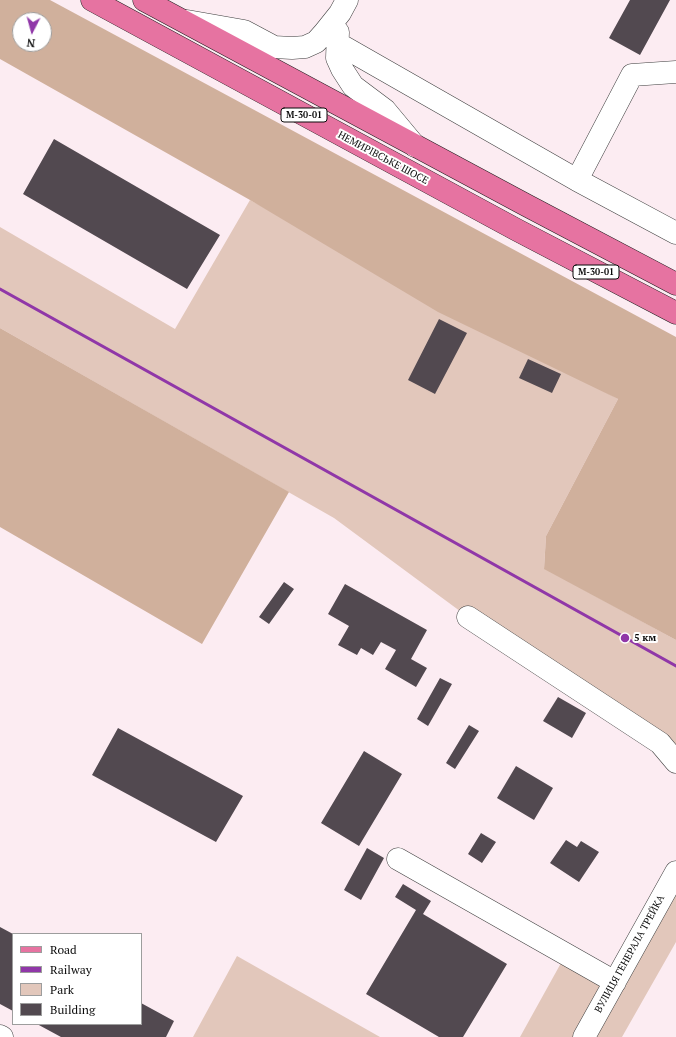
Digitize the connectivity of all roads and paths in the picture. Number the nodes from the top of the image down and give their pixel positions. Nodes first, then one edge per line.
1 (92, 0) edge
2 (144, 0) edge
3 (343, 6) edge
4 (180, 20) junction
5 (336, 43) junction
6 (676, 72) edge
7 (415, 146) junction
8 (577, 180) junction
9 (676, 233) edge
10 (676, 284) edge
11 (676, 313) edge
12 (468, 617) dead end
13 (676, 762) edge
14 (398, 859) dead end
15 (676, 872) edge
16 (615, 982) junction
17 (584, 1037) edge

1 - 11 main road, НЕМИРІВСЬКЕ ШОСЕ / М-30-01
2 - 4 main road, М-30-01
3 - 4 street
3 - 5 street
4 - 7 main road, М-30-01
5 - 7 street
5 - 8 street
6 - 8 street
7 - 10 main road, М-30-01
8 - 9 street
12 - 13 street
14 - 16 street
15 - 16 street, ВУЛИЦЯ ГЕНЕРАЛА ТРЕЙКА
16 - 17 street, ВУЛИЦЯ ГЕНЕРАЛА ТРЕЙКА

